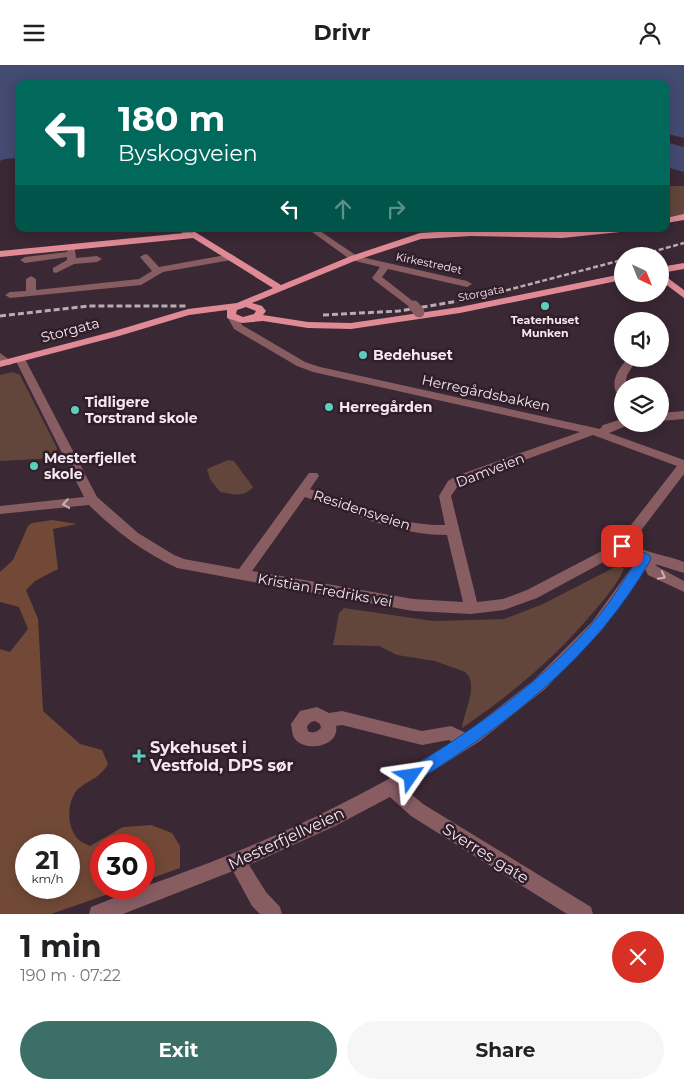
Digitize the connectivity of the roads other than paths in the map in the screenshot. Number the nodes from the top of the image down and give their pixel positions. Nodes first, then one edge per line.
1 (684, 217) edge
2 (670, 220) edge
3 (191, 232) edge
4 (317, 232) edge
5 (591, 232) edge
6 (72, 254) junction
7 (0, 256) edge
8 (145, 257) dead end
9 (231, 257) junction
10 (354, 258) junction
11 (97, 259) dead end
12 (26, 260) dead end
13 (385, 266) junction
14 (684, 266) edge
15 (669, 268) edge
16 (56, 270) dead end
17 (157, 271) junction
18 (684, 271) edge
19 (669, 274) edge
20 (31, 279) dead end
21 (614, 280) edge
22 (669, 282) edge
23 (466, 284) dead end
24 (276, 289) junction
25 (31, 293) junction
26 (10, 295) dead end
27 (684, 295) edge
28 (238, 305) junction
29 (260, 309) junction
30 (418, 310) dead end
31 (170, 317) junction
32 (232, 317) junction
33 (384, 322) junction
34 (250, 323) junction
35 (20, 359) junction
36 (2, 363) edge
37 (684, 415) edge
38 (669, 416) edge
39 (614, 426) edge
40 (598, 432) junction
41 (684, 465) edge
42 (313, 476) dead end
43 (302, 491) junction
44 (92, 500) junction
45 (0, 510) edge
46 (451, 530) junction
47 (622, 546) junction
48 (645, 559) junction
49 (684, 568) edge
50 (242, 575) junction
51 (684, 587) edge
52 (471, 608) junction
53 (327, 720) dead end
54 (466, 742) junction
55 (392, 788) junction
56 (237, 861) junction
57 (98, 914) edge
58 (273, 914) edge
59 (584, 914) edge

1 - 2 main road
3 - 6 main road
3 - 9 main road
4 - 10 street, Kirkestredet
5 - 10 main road
6 - 7 main road
6 - 11 street
6 - 12 street
6 - 16 street
8 - 17 street
9 - 17 street
9 - 24 main road
10 - 13 street, Kirkestredet
10 - 24 main road
13 - 23 street, Kirkestredet
13 - 30 street, Kirkestredet
14 - 15 main road
17 - 25 street
18 - 19 main road
20 - 25 street
21 - 33 main road, Storgata
22 - 27 main road
24 - 28 main road
24 - 29 main road
25 - 26 street
28 - 29 main road, Storgata
28 - 31 main road, Storgata
28 - 32 main road
29 - 33 main road, Storgata
29 - 34 main road
31 - 32 main road, Storgata
31 - 35 main road, Storgata
32 - 34 street, Herregårdsbakken
33 - 34 main road, Storgata
34 - 40 street, Herregårdsbakken
35 - 36 main road, Storgata
35 - 44 street, Kristian Fredriks vei
37 - 38 street
39 - 40 street, Damveien
40 - 41 street, Herregårdsbakken
40 - 46 street, Damveien
41 - 47 street, Kristian Fredriks vei
42 - 43 street, Residensveien
43 - 46 street, Residensveien
43 - 50 street, Residensveien
44 -> 45 street
44 - 50 street, Kristian Fredriks vei
46 - 52 street, Damveien
47 - 48 street
47 - 52 street, Kristian Fredriks vei
48 - 49 street
48 -> 51 street
48 - 54 street, Mesterfjellveien
50 - 52 street, Kristian Fredriks vei
53 - 54 street
54 - 55 street, Mesterfjellveien
55 - 56 street, Mesterfjellveien
55 - 59 street, Sverres gate
56 - 57 street, Mesterfjellveien
56 - 58 street

